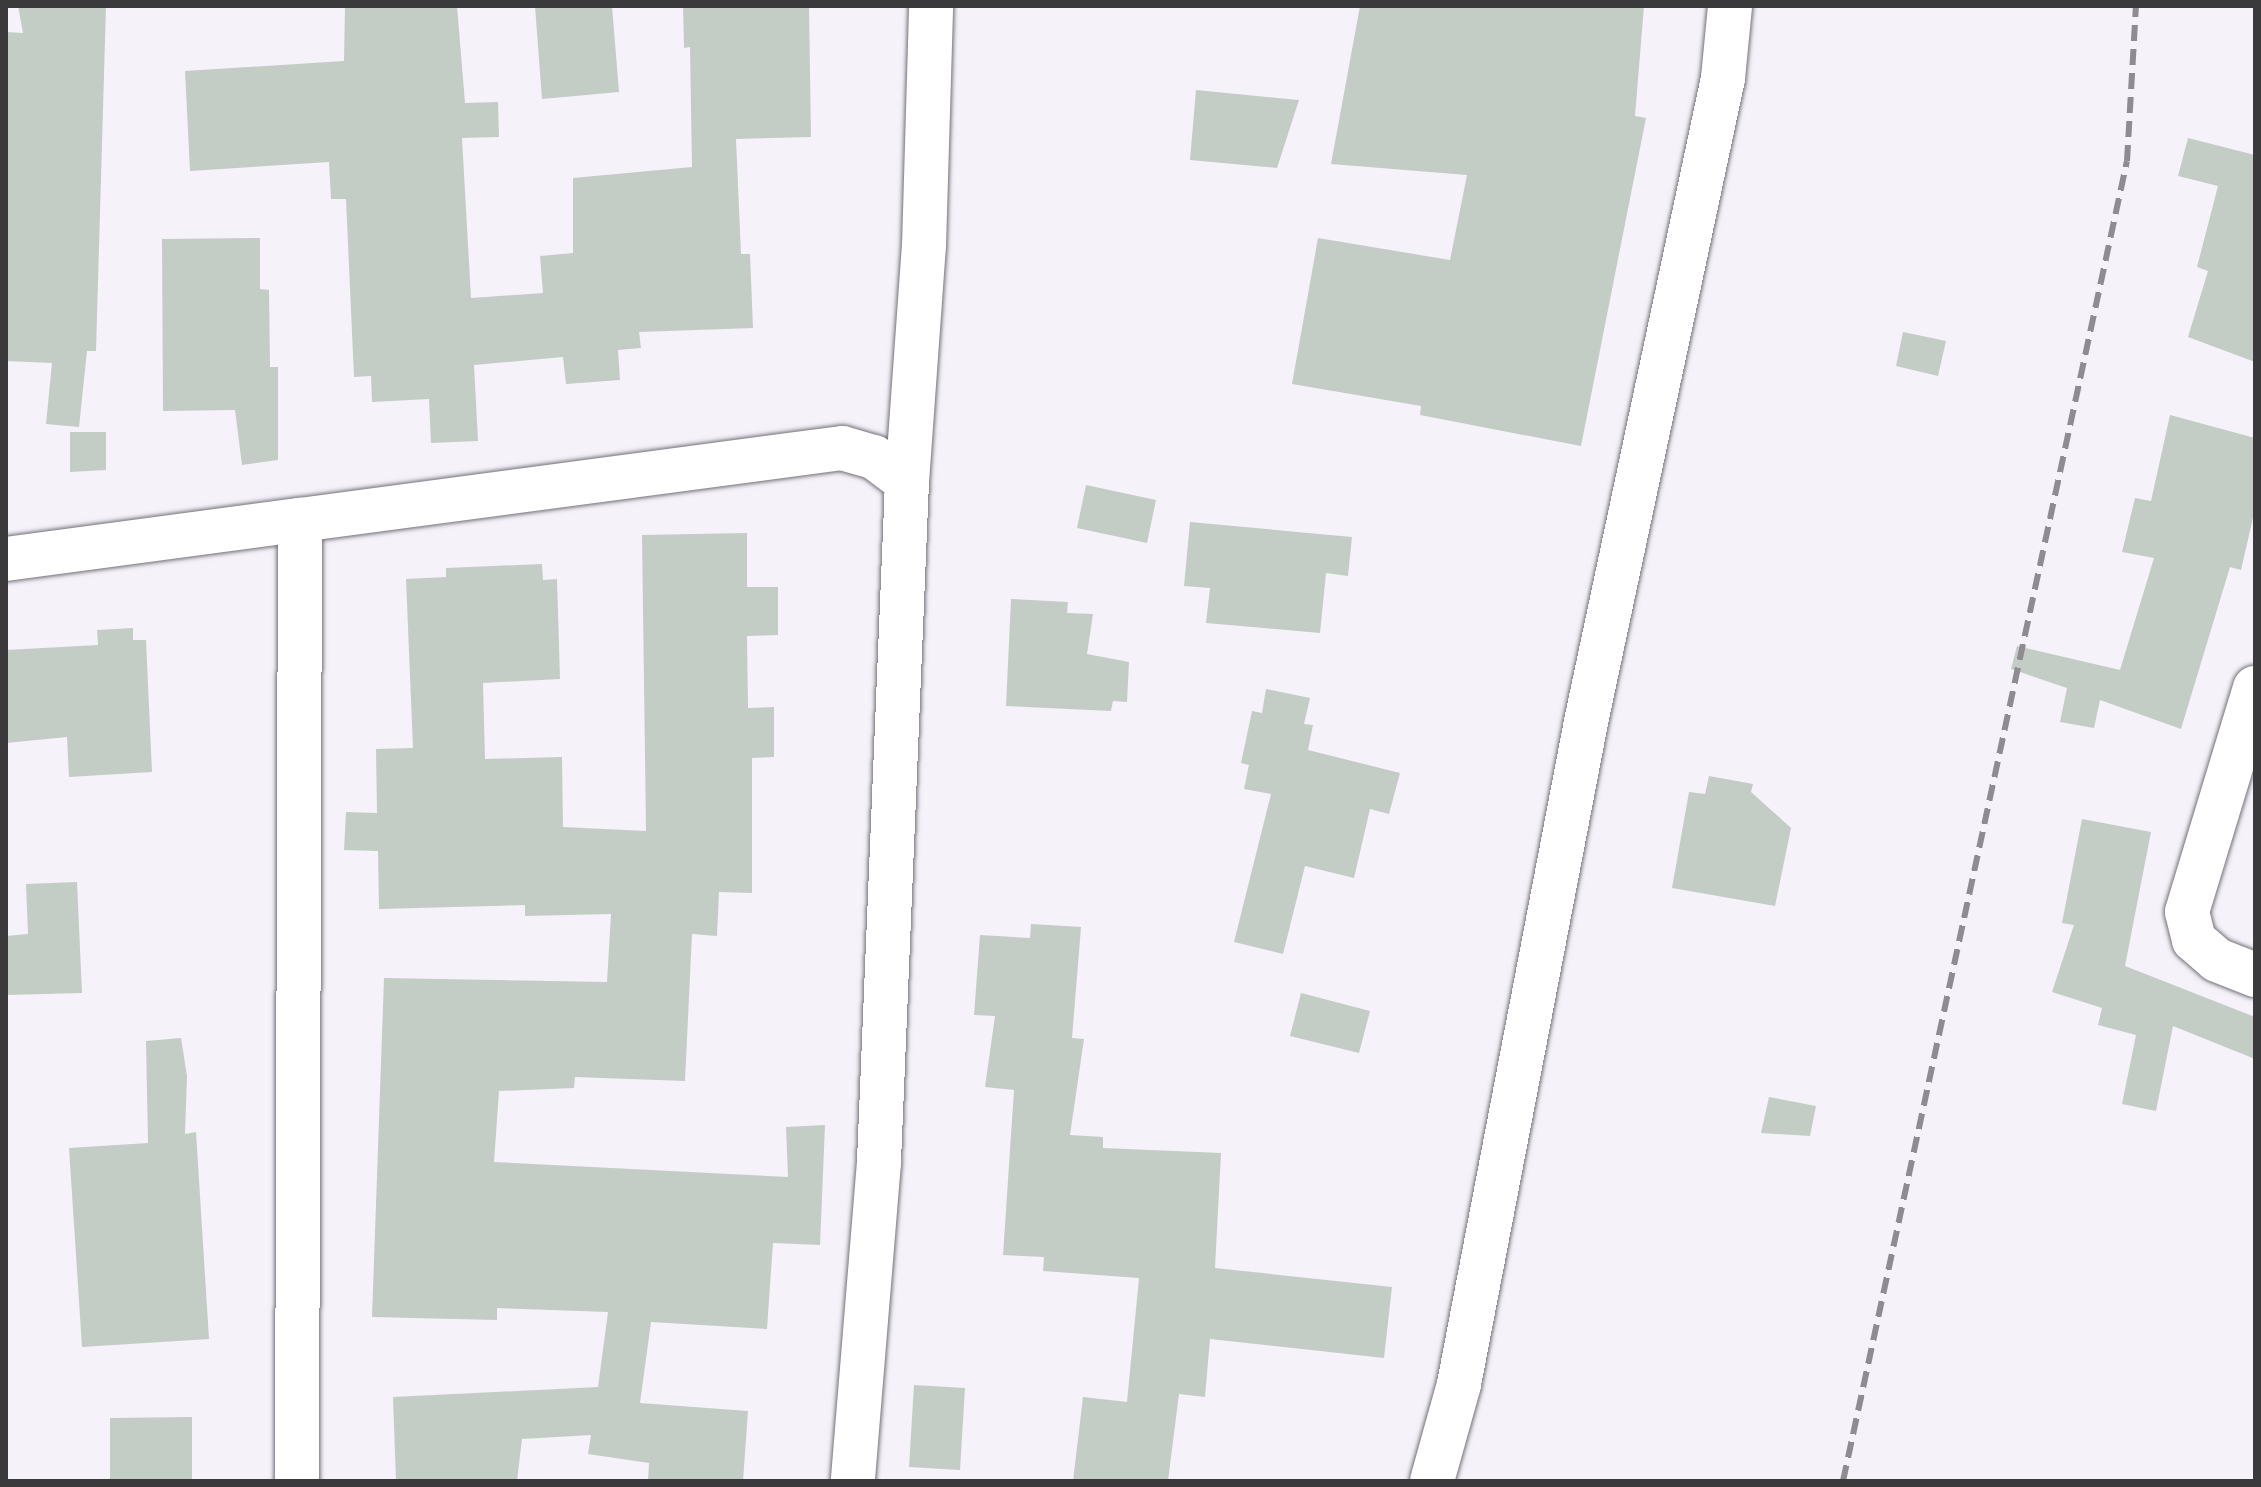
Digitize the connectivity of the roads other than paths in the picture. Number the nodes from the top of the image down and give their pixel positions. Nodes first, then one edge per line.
1 (931, 6) edge
2 (1730, 6) edge
3 (907, 482) junction
4 (300, 520) junction
5 (6, 559) edge
6 (2255, 688) edge
7 (2255, 975) edge
8 (297, 1481) edge
9 (853, 1481) edge
10 (1432, 1481) edge

1 - 3 street
2 - 10 street
3 - 4 street
3 - 9 street
4 - 5 street
4 - 8 street
6 - 7 street

